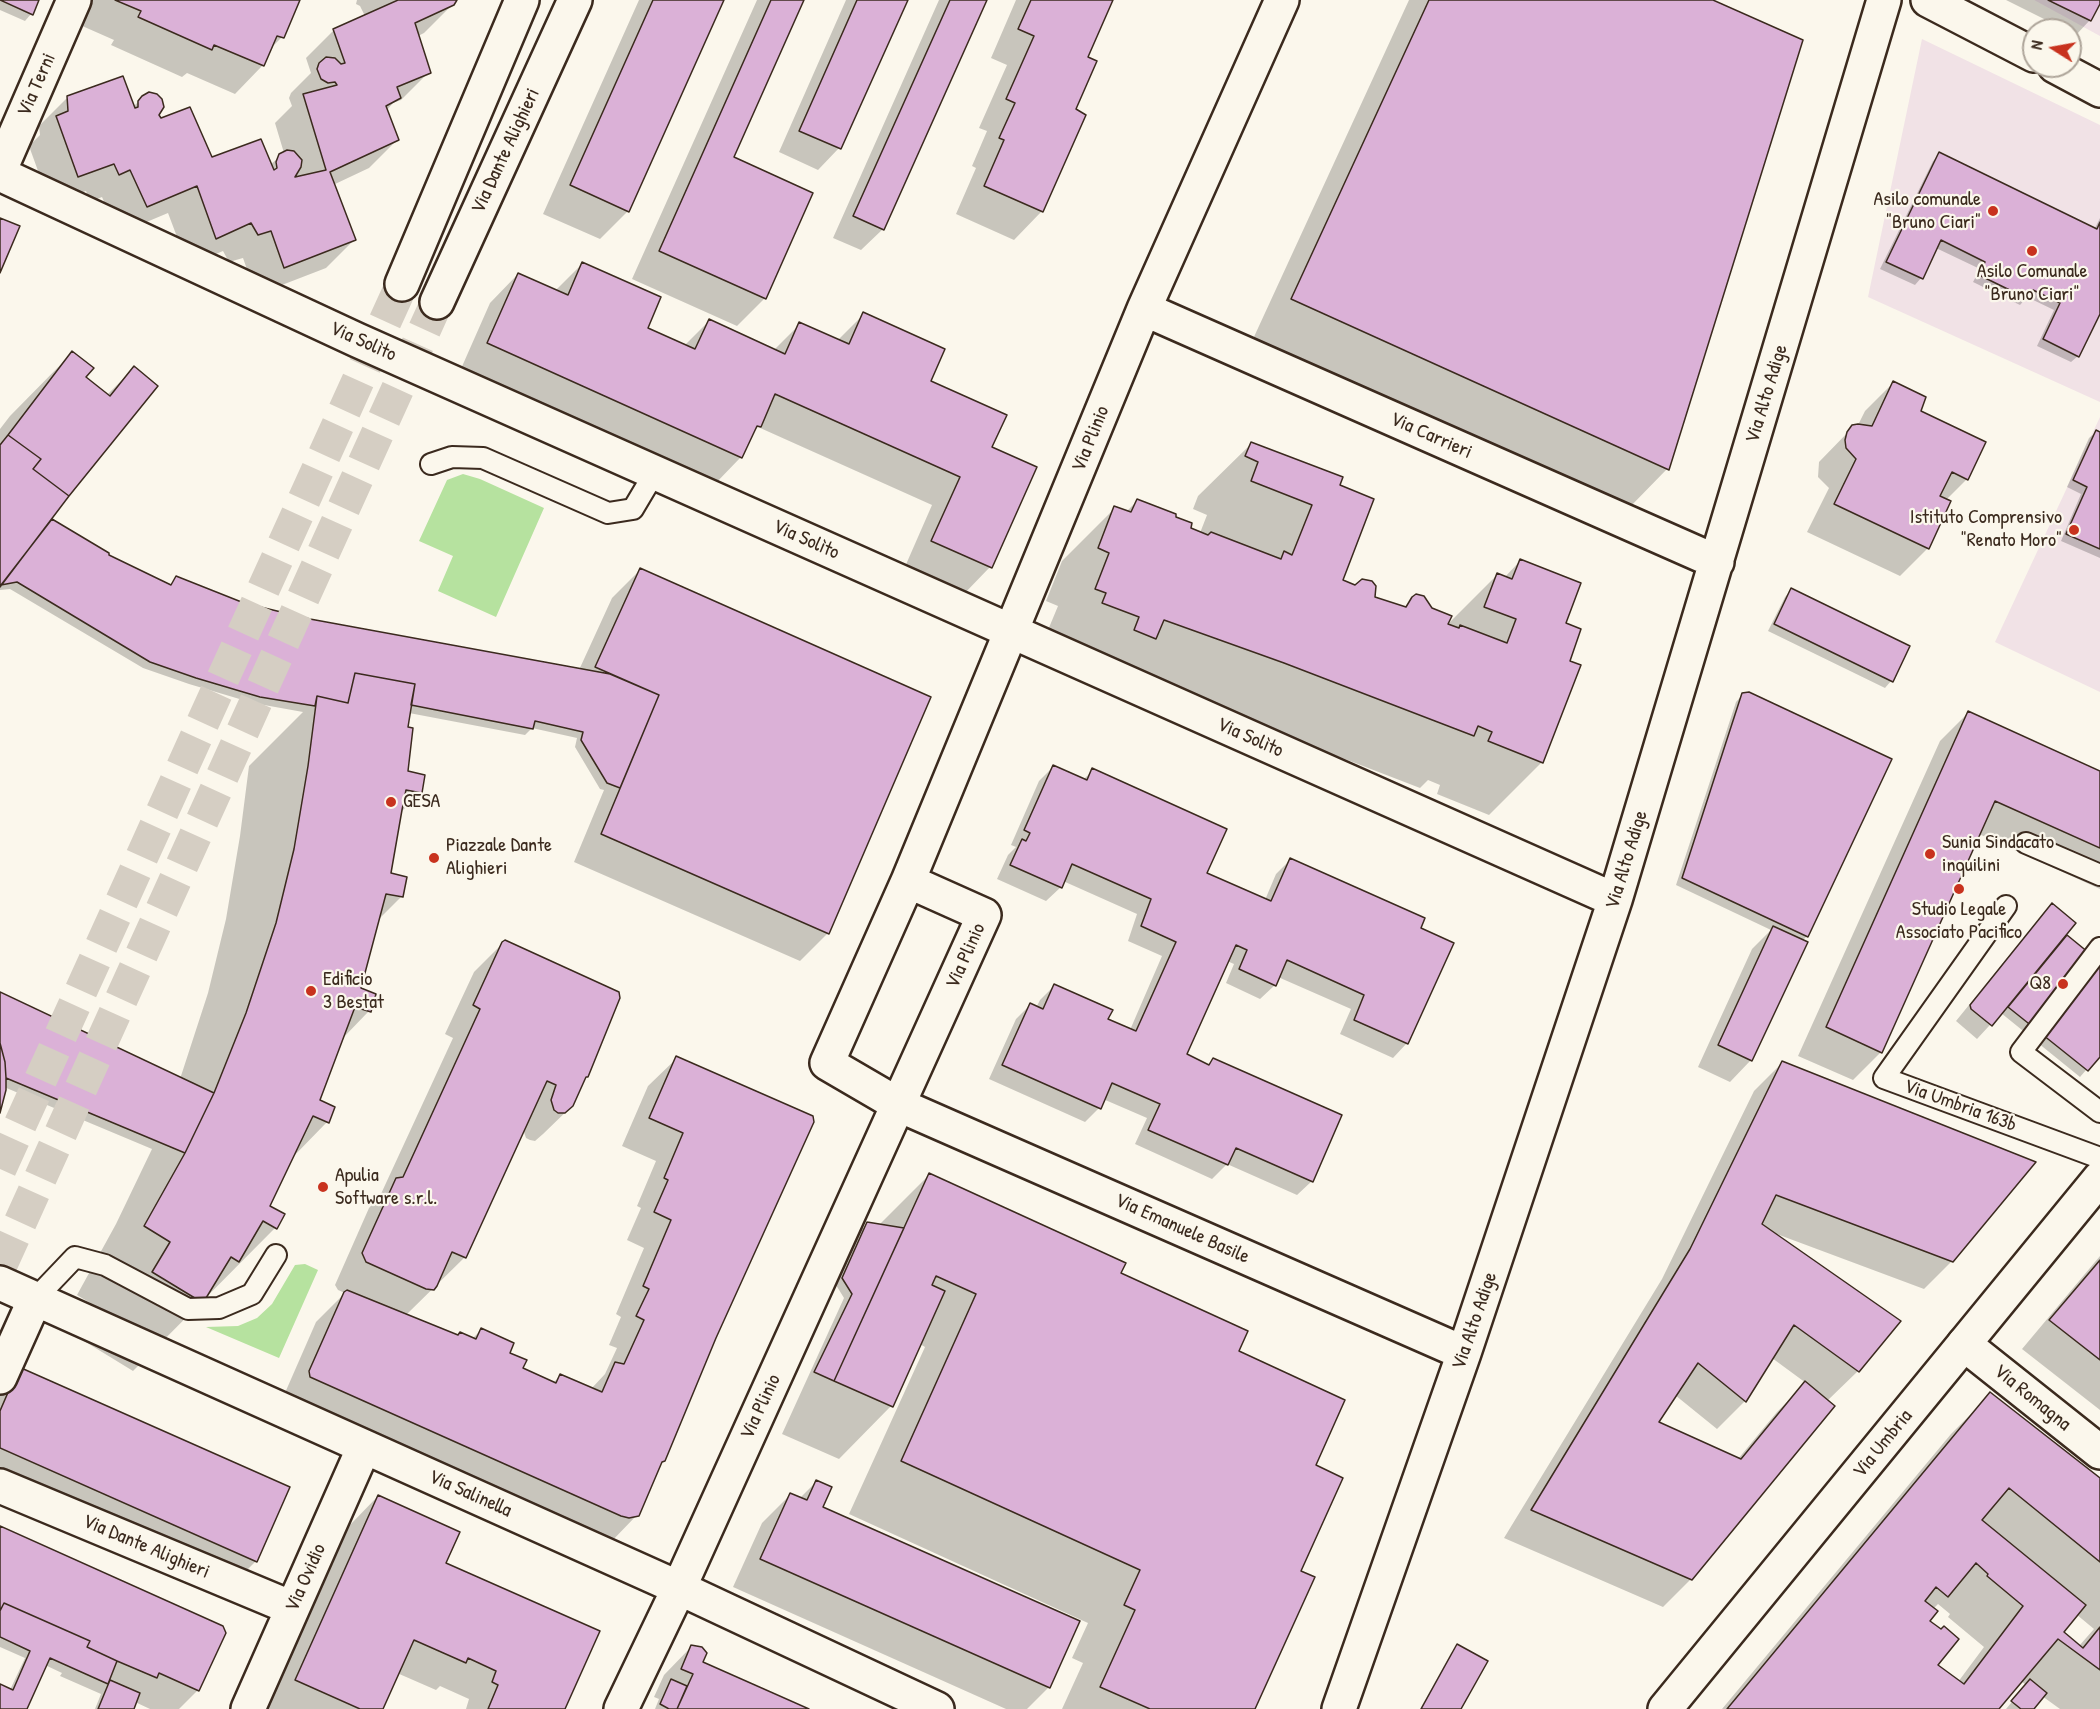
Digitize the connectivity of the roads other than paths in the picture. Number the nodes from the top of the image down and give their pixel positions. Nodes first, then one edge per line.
1 (74, 0) edge
2 (522, 0) edge
3 (575, 0) edge
4 (1282, 0) edge
5 (1884, 0) edge
6 (1928, 0) edge
7 (2022, 49) edge
8 (2078, 78) edge
9 (2100, 90) edge
10 (0, 172) edge
11 (402, 284) tunnel mouth
12 (437, 302) tunnel mouth
13 (1144, 309) junction
14 (431, 464) dead end
15 (655, 472) junction
16 (1717, 562) junction
17 (1012, 632) junction
18 (2026, 843) dead end
19 (2100, 875) edge
20 (908, 881) junction
21 (1615, 900) junction
22 (2006, 906) dead end
23 (2100, 948) edge
24 (899, 1105) junction
25 (2100, 1112) edge
26 (2100, 1158) edge
27 (2100, 1178) edge
28 (276, 1255) dead end
29 (0, 1283) edge
30 (35, 1299) junction
31 (1964, 1344) junction
32 (1464, 1353) junction
33 (0, 1377) edge
34 (364, 1448) junction
35 (2100, 1452) edge
36 (0, 1486) edge
37 (679, 1588) junction
38 (292, 1608) junction
39 (924, 1707) edge
40 (248, 1709) edge
41 (621, 1709) edge
42 (1339, 1709) edge
43 (1665, 1709) edge

1 - 10 street, Via Terni
2 - 11 street
3 - 12 street, Via Dante Alighieri
4 - 13 street, Via Plinio
5 - 16 street, Via Alto Adige
6 - 7 street
8 - 9 street
10 - 15 street, Via Solìto
13 - 16 street, Via Carrieri
13 - 17 street, Via Plinio
14 - 15 lane
15 - 17 street, Via Solìto
16 - 21 street, Via Alto Adige
17 - 20 street, Via Plinio
17 - 21 street, Via Solìto
18 - 19 lane
20 - 24 street, Via Plinio
20 - 24 street, Via Plinio
21 - 32 street, Via Alto Adige
22 - 26 lane, Via Umbria 163b
23 - 25 lane
24 - 32 street, Via Emanuele Basile
24 - 37 street, Via Plinio
27 - 31 street, Via Umbria
28 - 30 lane
29 - 30 street, Via Salinella
30 - 33 street
30 - 34 street, Via Salinella
31 - 35 street, Via Romagna
31 - 43 street, Via Umbria
32 - 42 street, Via Alto Adige
34 - 37 street, Via Salinella
34 - 38 street, Via Ovidio
36 - 38 street, Via Dante Alighieri
37 - 39 street, Via Salinella
37 - 41 street, Via Plinio
38 - 40 street, Via Ovidio

